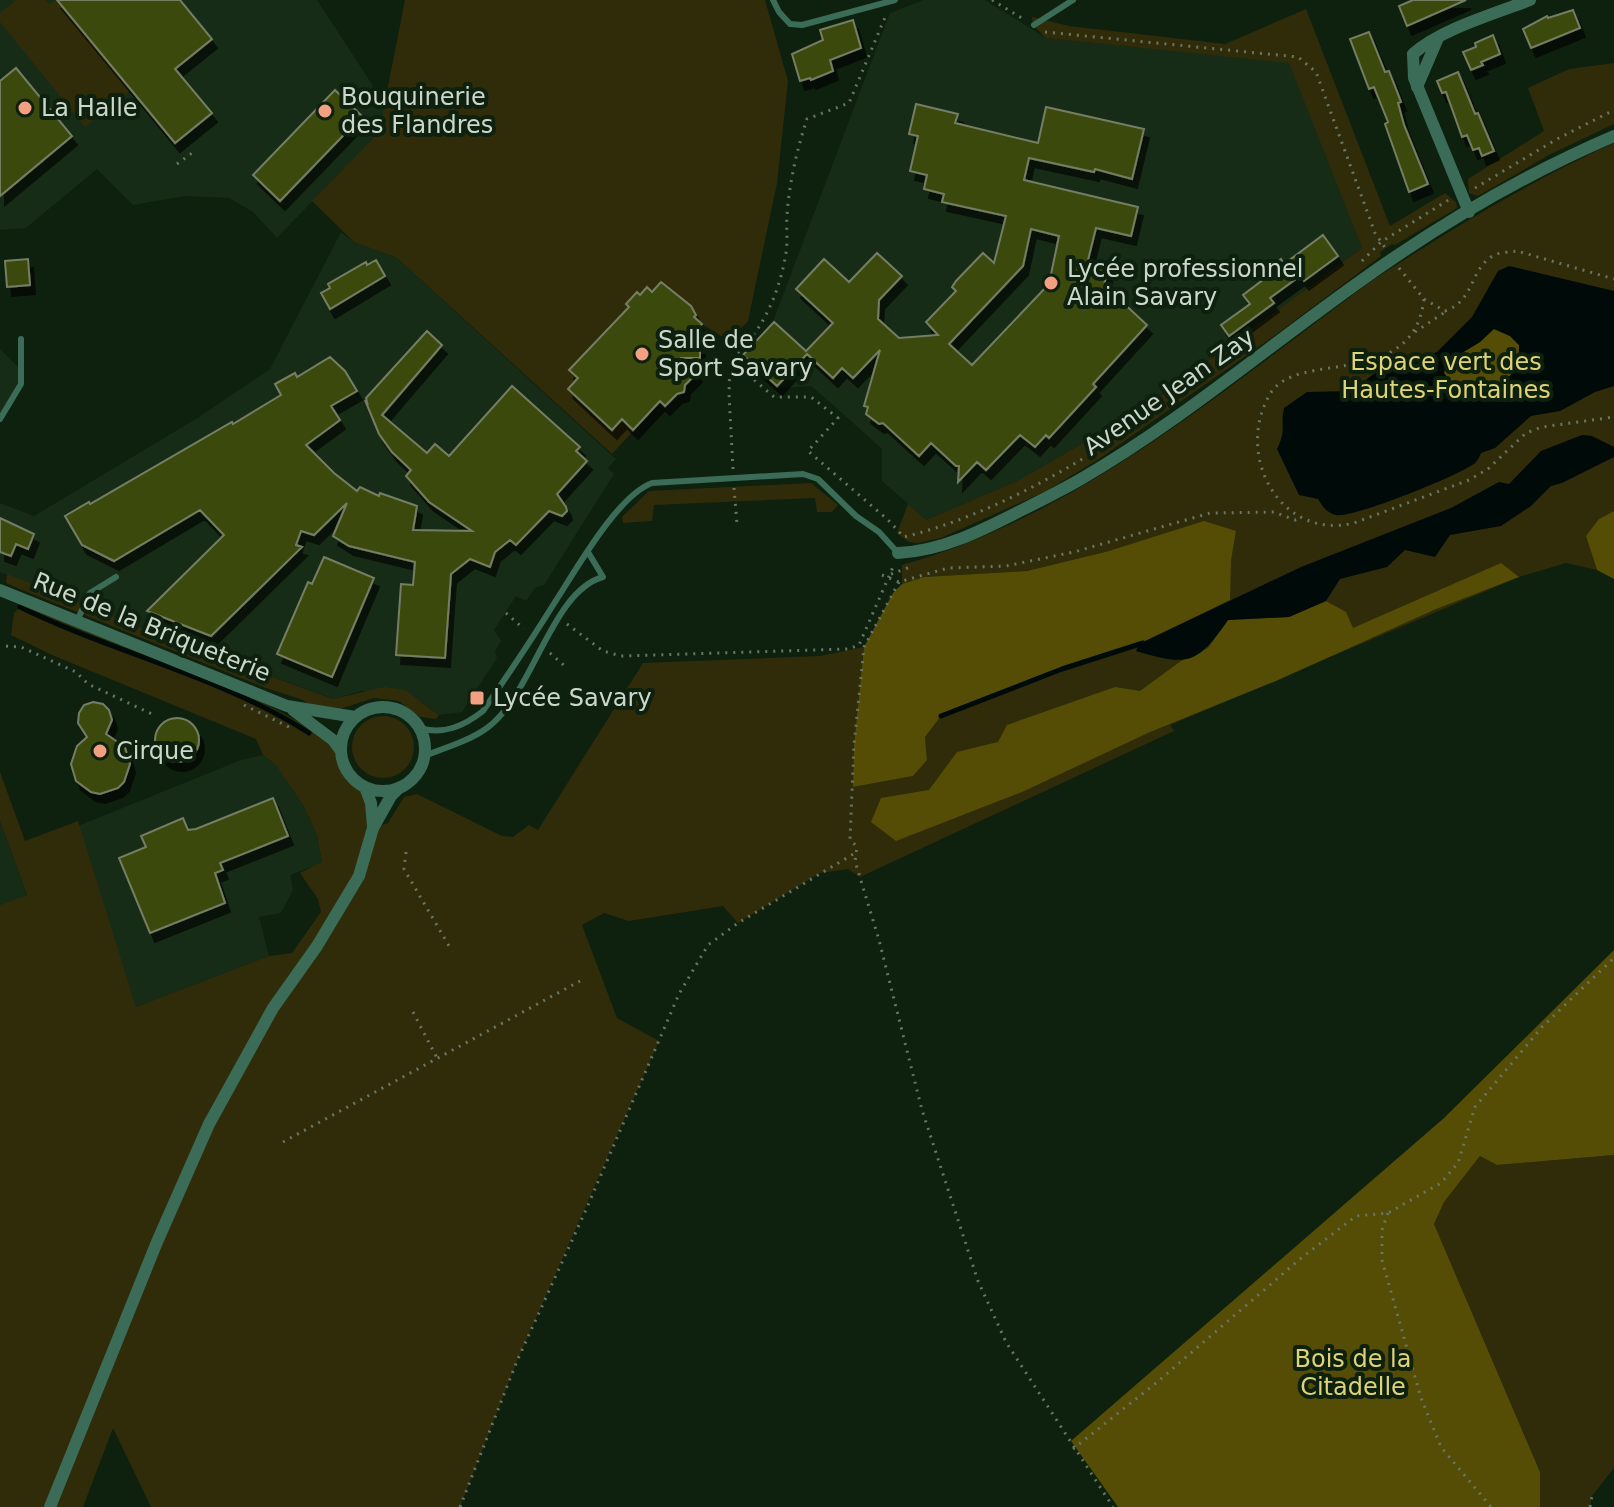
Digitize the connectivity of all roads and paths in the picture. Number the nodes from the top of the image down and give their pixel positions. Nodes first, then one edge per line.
1 (773, 0) edge
2 (895, 0) edge
3 (992, 0) edge
4 (1073, 0) edge
5 (1530, 0) edge
6 (889, 9) dead end
7 (1034, 25) junction
8 (1614, 110) edge
9 (1614, 136) edge
10 (192, 153) dead end
11 (177, 164) dead end
12 (1460, 191) junction
13 (1469, 212) junction
14 (1381, 242) junction
15 (1393, 258) junction
16 (1355, 267) dead end
17 (1614, 279) edge
18 (1424, 299) junction
19 (1445, 311) junction
20 (1415, 332) junction
21 (21, 339) dead end
22 (730, 359) junction
23 (1186, 391) dead end
24 (842, 413) dead end
25 (1614, 417) edge
26 (838, 418) junction
27 (0, 419) edge
28 (733, 477) junction
29 (1287, 509) junction
30 (1281, 513) junction
31 (1302, 518) junction
32 (737, 524) dead end
33 (588, 552) junction
34 (898, 553) joint
35 (882, 575) dead end
36 (890, 576) junction
37 (116, 577) dead end
38 (899, 582) junction
39 (0, 590) edge
40 (559, 618) junction
41 (77, 621) junction
42 (6, 646) dead end
43 (287, 706) junction
44 (154, 715) dead end
45 (355, 717) junction
46 (419, 728) junction
47 (341, 751) junction
48 (424, 756) junction
49 (365, 787) junction
50 (400, 787) junction
51 (373, 828) junction
52 (406, 852) dead end
53 (855, 853) junction
54 (452, 951) dead end
55 (1614, 958) edge
56 (580, 981) dead end
57 (413, 1012) dead end
58 (438, 1058) junction
59 (283, 1142) dead end
60 (1388, 1213) junction
61 (1073, 1449) junction
62 (1592, 1496) dead end
63 (50, 1507) edge
64 (460, 1507) edge
65 (1113, 1507) edge
66 (1491, 1507) edge
67 (1590, 1507) edge

1 - 2 lane
3 - 7 path
4 - 7 lane
5 - 12 street
6 - 22 path
7 - 14 path
8 - 12 path
9 - 13 street, Avenue Jean Zay
10 - 11 path
12 - 13 street
12 - 14 path
13 - 15 street, Avenue Jean Zay
14 - 15 path
14 - 16 path
15 - 18 path
15 - 34 street, Avenue Jean Zay
17 - 19 path
18 - 19 path
18 - 20 path
19 - 20 path
20 - 29 path
21 - 27 lane
22 - 26 path
22 - 28 path
23 - 26 path
24 - 26 path
25 - 31 path
28 - 32 path
28 - 33 lane
28 - 34 lane
29 - 30 path
29 - 31 path
30 - 31 path
30 - 38 path
33 - 40 lane
33 - 46 lane
35 - 36 path
36 - 38 path
36 - 40 path
37 - 41 lane
38 - 53 path
39 - 41 street, Rue de la Briqueterie
40 - 48 lane
41 - 43 street, Rue de la Briqueterie
42 - 44 path
43 - 45 street, Rue de la Briqueterie
43 - 47 street, Rue de la Briqueterie
45 - 46 street
45 - 47 street
46 - 48 street
47 - 49 street
48 - 50 street
49 - 50 street
49 - 51 street
50 - 51 street
51 - 63 street
52 - 54 path
53 - 61 path
53 - 64 path
55 - 60 path
56 - 58 path
57 - 58 path
58 - 59 path
60 - 61 path
60 - 66 path
61 - 65 path
62 - 67 path

